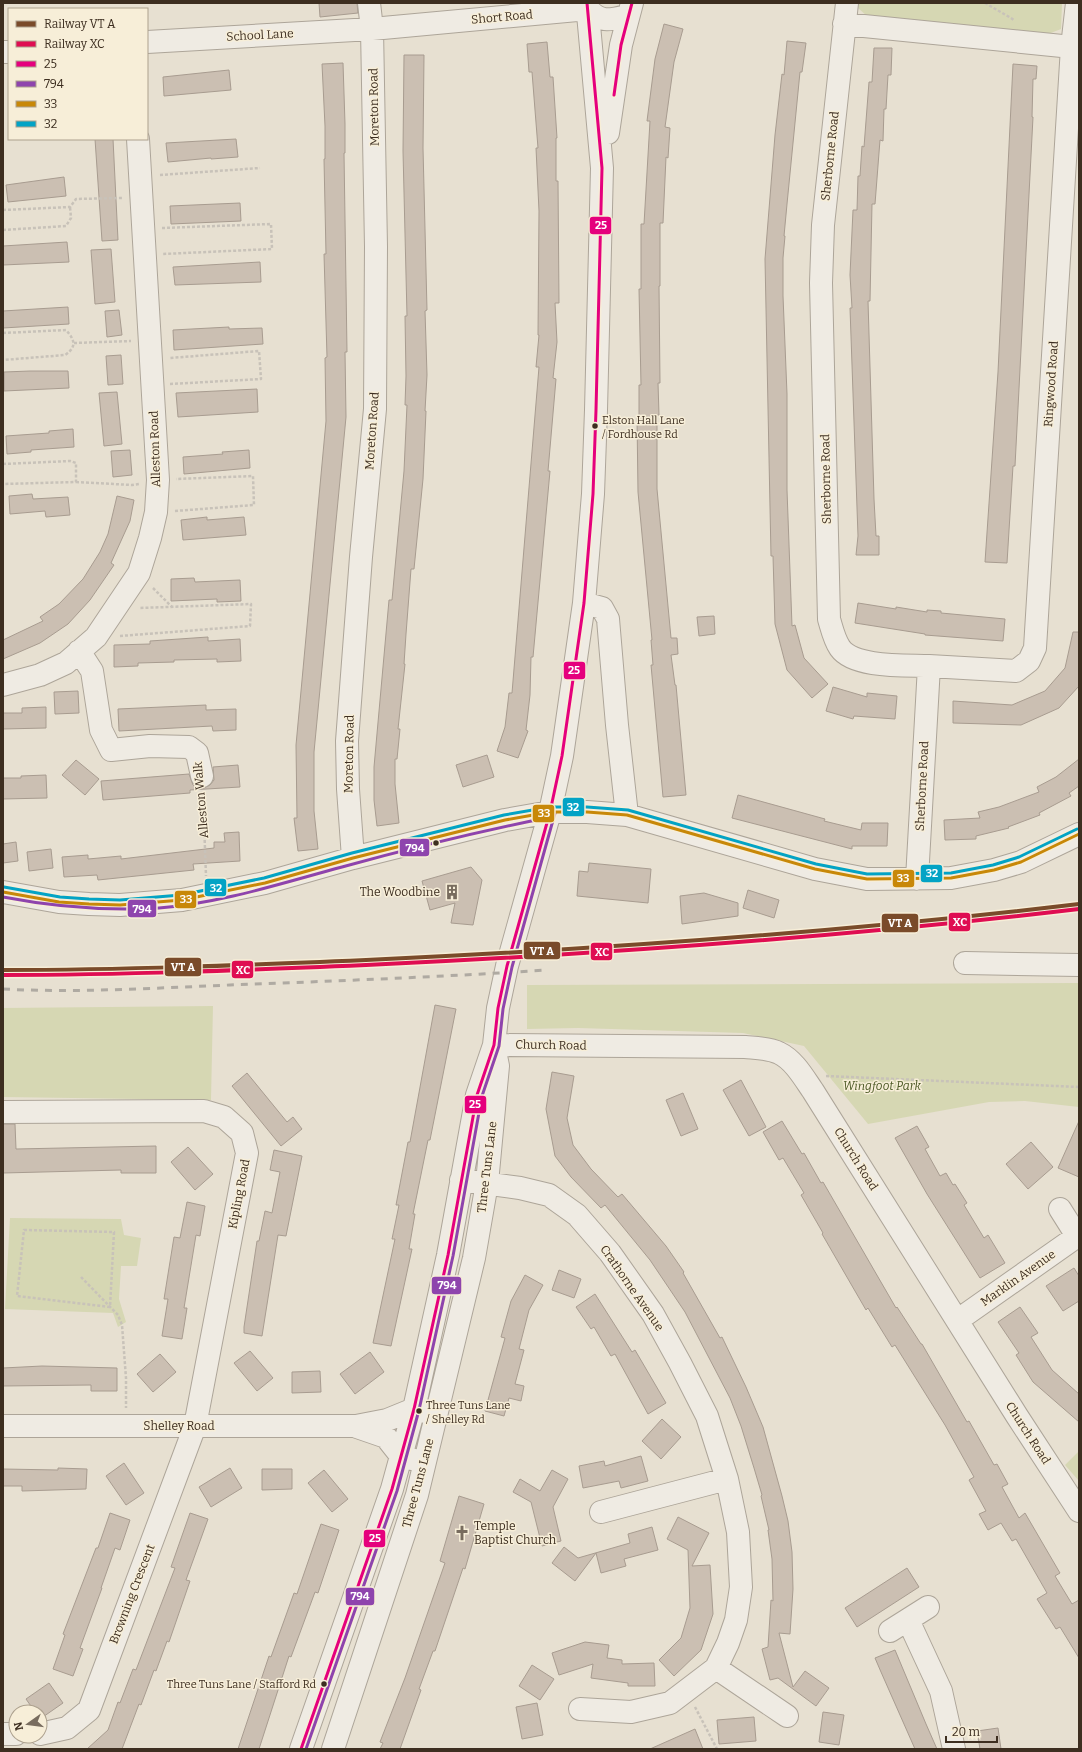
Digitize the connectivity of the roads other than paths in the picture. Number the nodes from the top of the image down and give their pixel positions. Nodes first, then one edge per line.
1 (369, 3) edge
2 (847, 3) edge
3 (1076, 3) edge
4 (587, 6) edge
5 (629, 10) edge
6 (844, 24) junction
7 (372, 29) junction
8 (148, 42) edge
9 (1072, 47) junction
10 (138, 140) edge
11 (602, 168) junction
12 (584, 603) junction
13 (79, 651) junction
14 (929, 666) junction
15 (3, 685) edge
16 (202, 776) road end
17 (550, 812) junction
18 (627, 815) junction
19 (1079, 834) edge
20 (353, 858) junction
21 (917, 879) junction
22 (3, 892) edge
23 (965, 963) dead end
24 (1079, 965) edge
25 (494, 1045) junction
26 (3, 1112) edge
27 (461, 1180) junction
28 (487, 1183) junction
29 (1060, 1209) dead end
30 (1078, 1235) edge
31 (958, 1320) junction
32 (414, 1410) junction
33 (436, 1415) junction
34 (3, 1426) edge
35 (195, 1426) junction
36 (356, 1426) junction
37 (401, 1456) junction
38 (425, 1463) junction
39 (727, 1479) junction
40 (1079, 1511) edge
41 (601, 1512) dead end
42 (928, 1607) dead end
43 (716, 1668) junction
44 (580, 1709) dead end
45 (787, 1716) dead end
46 (48, 1732) edge
47 (301, 1749) edge
48 (333, 1749) edge
49 (954, 1749) edge

1 - 7 street, Moreton Road
2 - 6 street, Sherborne Road
3 - 9 street, Ringwood Road
4 - 5 street
4 - 7 street, Short Road
4 - 11 street
5 - 11 street
6 - 9 street
6 - 14 street, Sherborne Road
7 - 8 street, School Lane
7 - 20 street, Moreton Road
9 - 14 street, Ringwood Road
10 - 13 street, Alleston Road
11 - 12 street, Three Tuns Lane
12 - 17 street, Three Tuns Lane
12 - 18 street
13 - 15 street, Alleston Road
13 - 16 street, Alleston Walk
14 - 21 street, Sherborne Road
17 - 18 street
17 - 20 street
17 - 25 street, Three Tuns Lane
18 - 21 street
19 - 21 street
20 - 22 street
23 - 24 street
25 - 27 street, Three Tuns Lane
25 - 28 street, Three Tuns Lane
25 - 31 street, Church Road
26 - 35 street, Kipling Road
27 - 28 street, Crathorne Avenue
27 - 32 street, Three Tuns Lane
28 - 33 street, Three Tuns Lane
28 - 39 street, Crathorne Avenue
29 - 30 street, Marklin Avenue
30 - 31 street, Marklin Avenue
31 - 40 street, Church Road
32 - 33 street
32 - 36 street, Shelley Road
32 - 37 street, Three Tuns Lane
33 - 38 street, Three Tuns Lane
34 - 35 street, Shelley Road
35 - 36 street, Shelley Road
35 - 46 street, Browning Crescent
36 - 37 street, Shelley Road
37 - 38 street
37 - 47 street, Three Tuns Lane
38 - 48 street, Three Tuns Lane
39 - 41 street
39 - 43 street, Crathorne Avenue
42 - 49 street
43 - 44 street, Crathorne Avenue
43 - 45 street

